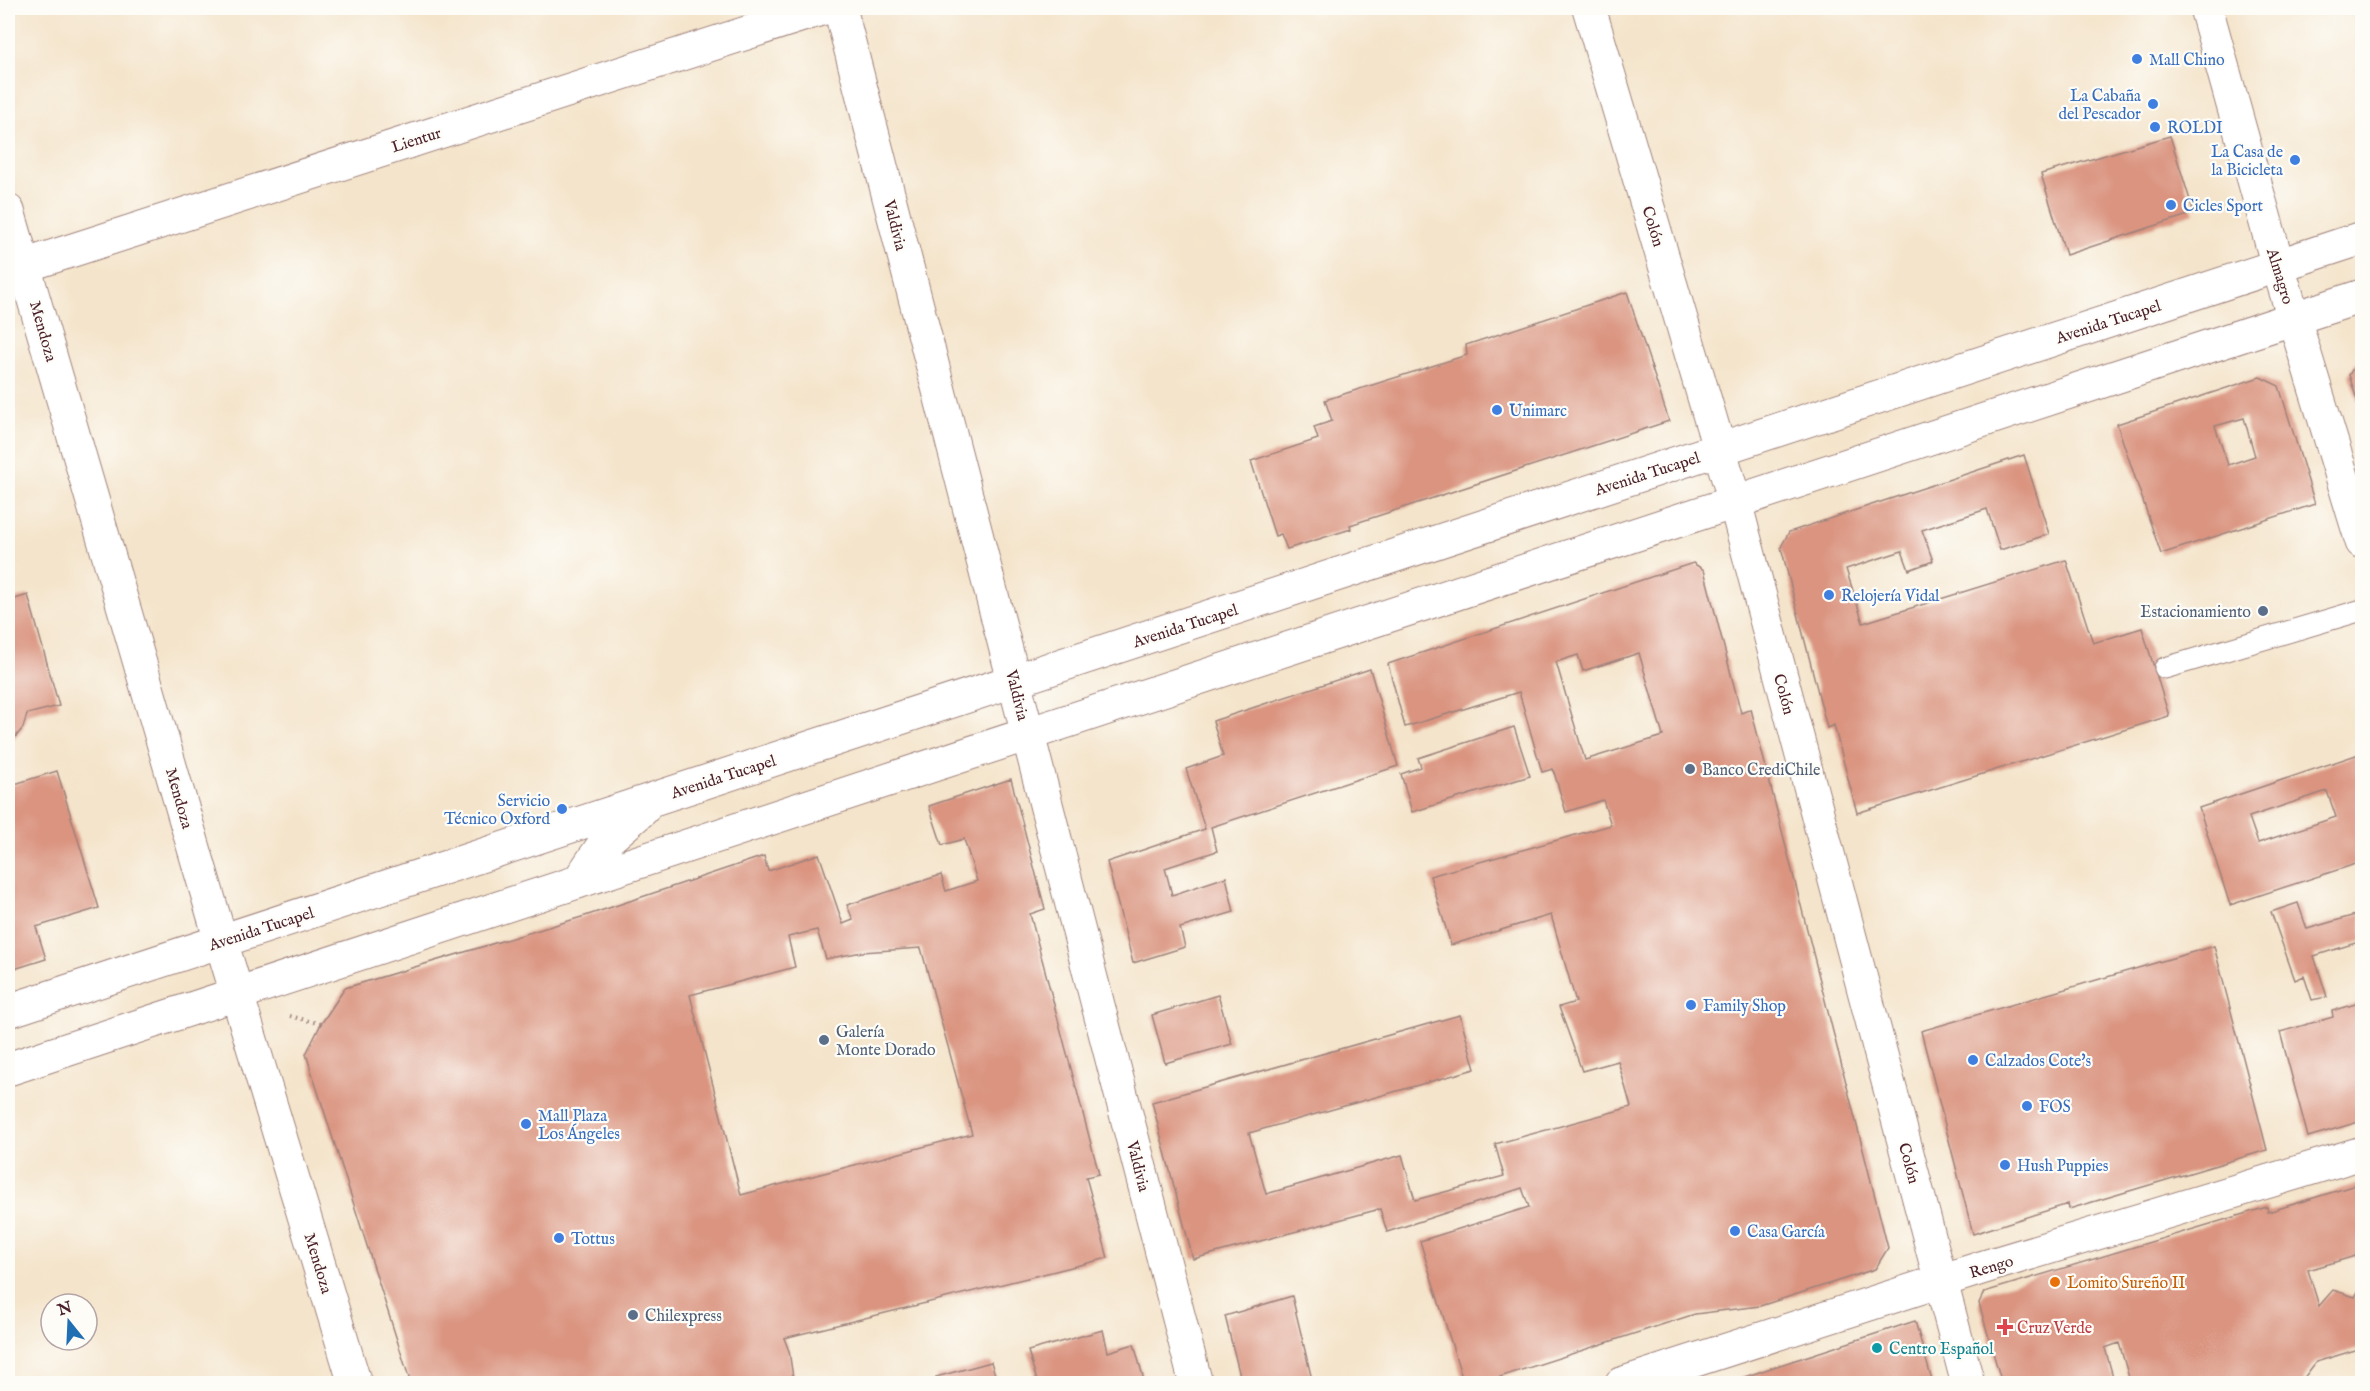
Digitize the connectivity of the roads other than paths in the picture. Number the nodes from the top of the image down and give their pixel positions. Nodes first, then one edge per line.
1 (824, 8) edge
2 (840, 8) edge
3 (1589, 8) edge
4 (2206, 8) edge
5 (8, 211) edge
6 (2362, 238) edge
7 (2278, 266) junction
8 (16, 268) edge
9 (2362, 296) edge
10 (2294, 318) junction
11 (1719, 449) junction
12 (1735, 502) junction
13 (2362, 542) edge
14 (2362, 610) edge
15 (2165, 668) dead end
16 (1014, 680) junction
17 (1028, 734) junction
18 (659, 797) junction
19 (578, 882) junction
20 (221, 941) junction
21 (237, 994) junction
22 (8, 1011) edge
23 (8, 1069) edge
24 (2362, 1153) edge
25 (1941, 1282) junction
26 (355, 1383) edge
27 (1196, 1383) edge
28 (1622, 1383) edge
29 (1968, 1383) edge

1 - 8 main road, Lientur
2 - 16 main road, Valdivia
3 - 11 main road, Colón
4 - 7 main road, Almagro
5 - 8 main road, Mendoza
6 - 7 main road, Avenida Tucapel
7 - 10 main road, Almagro
7 - 11 main road, Avenida Tucapel
8 - 20 main road, Mendoza
9 - 10 main road
10 - 12 main road
10 - 13 main road, Almagro
11 - 12 main road, Colón
11 - 16 main road, Avenida Tucapel
12 - 17 main road
12 - 25 main road, Colón
14 - 15 lane
16 - 17 main road, Valdivia
16 - 18 main road, Avenida Tucapel
17 - 19 main road
17 - 27 main road, Valdivia
18 - 19 main road
18 - 20 main road, Avenida Tucapel
19 - 21 main road
20 - 21 main road, Mendoza
20 - 22 main road, Avenida Tucapel
21 - 23 main road
21 - 26 main road, Mendoza
24 - 25 main road, Rengo
25 - 28 main road, Rengo
25 - 29 main road, Colón

